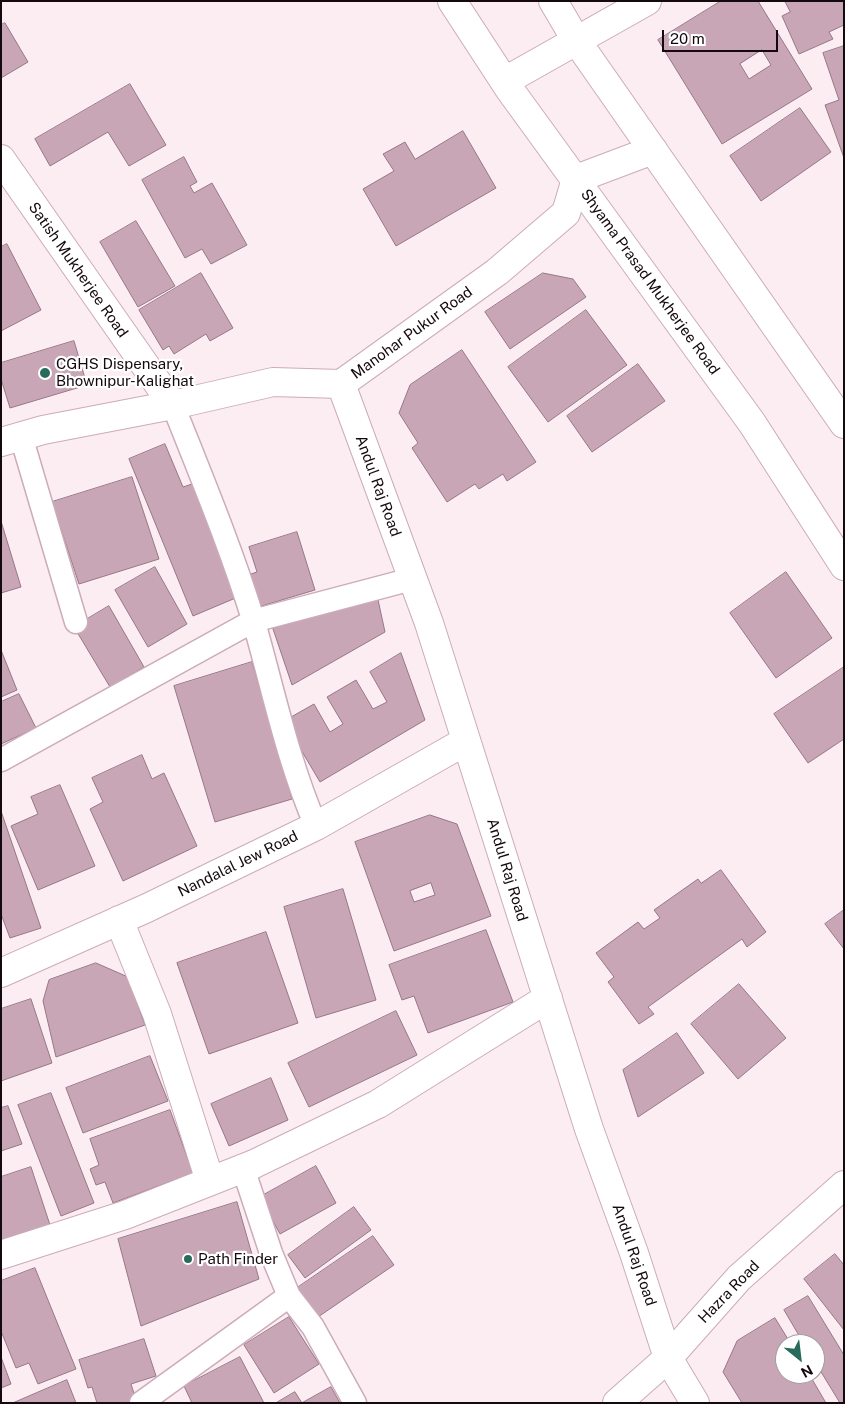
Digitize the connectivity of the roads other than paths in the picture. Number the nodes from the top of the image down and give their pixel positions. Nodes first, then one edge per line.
1 (452, 1) edge
2 (553, 1) edge
3 (647, 1) edge
4 (576, 40) junction
5 (504, 81) junction
6 (653, 150) junction
7 (1, 158) edge
8 (576, 179) junction
9 (341, 384) junction
10 (173, 405) junction
11 (844, 424) edge
12 (11, 439) edge
13 (844, 566) edge
14 (412, 579) junction
15 (253, 621) junction
16 (76, 622) dead end
17 (466, 741) junction
18 (1, 760) edge
19 (316, 826) junction
20 (119, 920) junction
21 (1, 973) edge
22 (548, 998) junction
23 (243, 1168) junction
24 (210, 1181) junction
25 (844, 1185) edge
26 (1, 1255) edge
27 (289, 1296) junction
28 (668, 1358) junction
29 (141, 1403) edge
30 (355, 1403) edge
31 (617, 1403) edge
32 (695, 1403) edge

1 - 5 street, Shyama Prasad Mukherjee Road
2 - 4 street
3 - 4 street
4 - 5 street
4 - 6 street
5 - 8 street, Shyama Prasad Mukherjee Road
6 - 8 street
6 - 11 street
7 - 10 street, Satish Mukherjee Road
8 - 9 street, Manohar Pukur Road
8 - 13 street, Shyama Prasad Mukherjee Road
9 - 10 street, Manohar Pukur Road
9 - 14 street, Andul Raj Road
10 - 12 street, Manohar Pukur Road
10 - 15 lane
12 - 16 lane
14 - 15 lane
14 - 17 street, Andul Raj Road
15 - 18 lane
15 - 19 lane
17 - 19 street, Nandalal Jew Road
17 - 22 street, Andul Raj Road
19 - 20 street, Nandalal Jew Road
20 - 21 street, Nandalal Jew Road
20 - 24 street
22 - 23 street
22 - 28 street, Andul Raj Road
23 - 24 street
23 - 27 lane
24 - 26 street
25 - 28 street, Hazra Road
27 - 29 lane
27 - 30 lane
28 - 31 street, Hazra Road
28 - 32 street, Andul Raj Road

